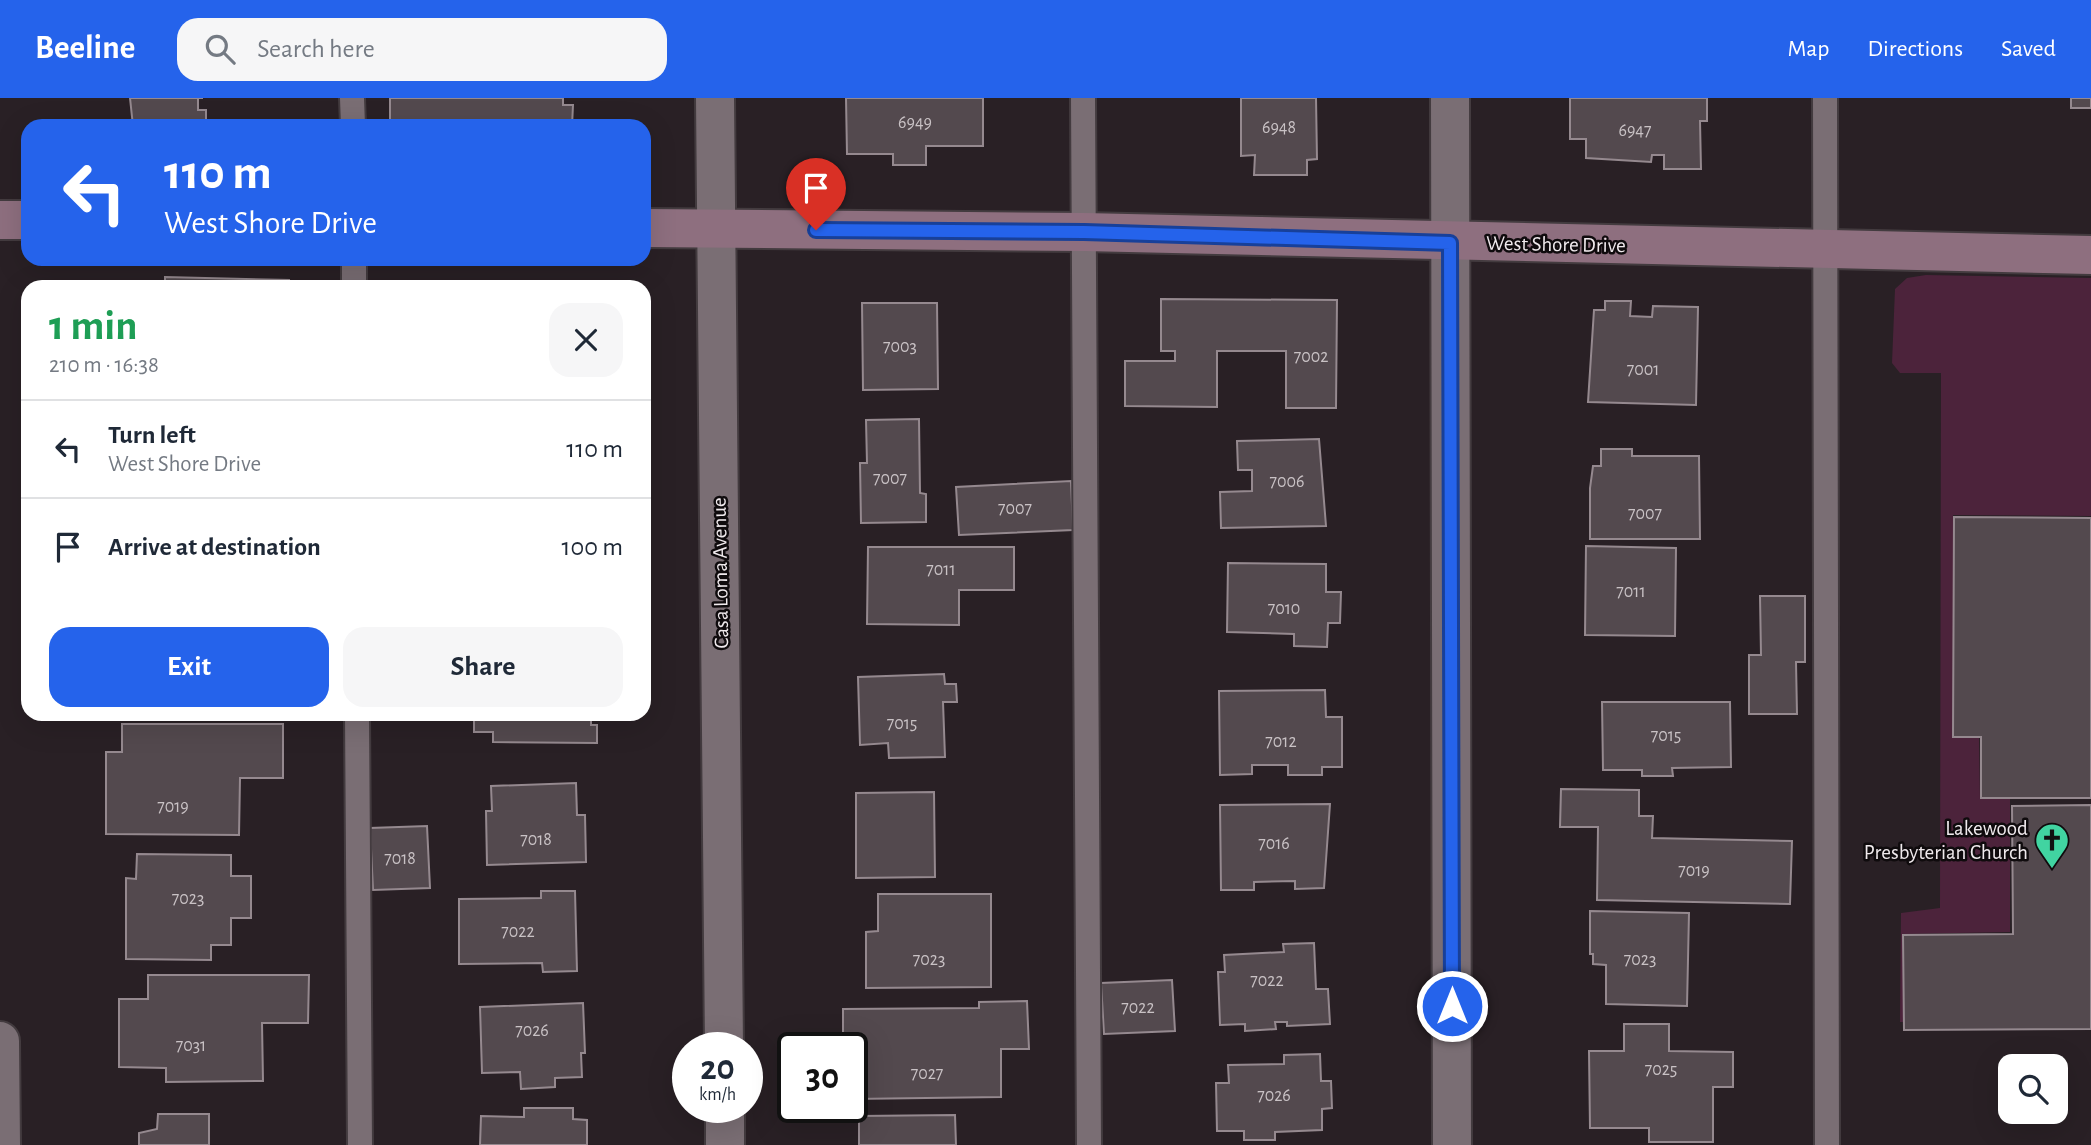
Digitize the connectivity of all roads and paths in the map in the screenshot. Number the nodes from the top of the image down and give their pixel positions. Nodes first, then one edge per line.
1 (352, 98) edge
2 (715, 98) edge
3 (1083, 98) edge
4 (1450, 98) edge
5 (1825, 98) edge
6 (353, 119) edge
7 (0, 220) edge
8 (21, 220) edge
9 (651, 228) edge
10 (717, 229) junction
11 (1084, 232) junction
12 (1450, 243) junction
13 (1826, 250) junction
14 (2091, 255) edge
15 (357, 721) edge
16 (724, 1032) edge
17 (0, 1041) edge
18 (724, 1123) edge
19 (1, 1145) edge
20 (360, 1145) edge
21 (725, 1145) edge
22 (1089, 1145) edge
23 (1452, 1145) edge
24 (1827, 1145) edge

1 - 6 lane
2 - 10 street, Casa Loma Avenue
3 - 11 lane
4 - 12 street
5 - 13 lane
7 - 8 street
9 - 10 street, West Shore Drive
10 - 11 street, West Shore Drive
10 - 16 street, Casa Loma Avenue
11 - 12 street, West Shore Drive
11 - 22 lane
12 - 13 street, West Shore Drive
12 - 23 street
13 - 14 street, West Shore Drive
13 - 24 lane
15 - 20 lane
17 - 19 street
18 - 21 street

